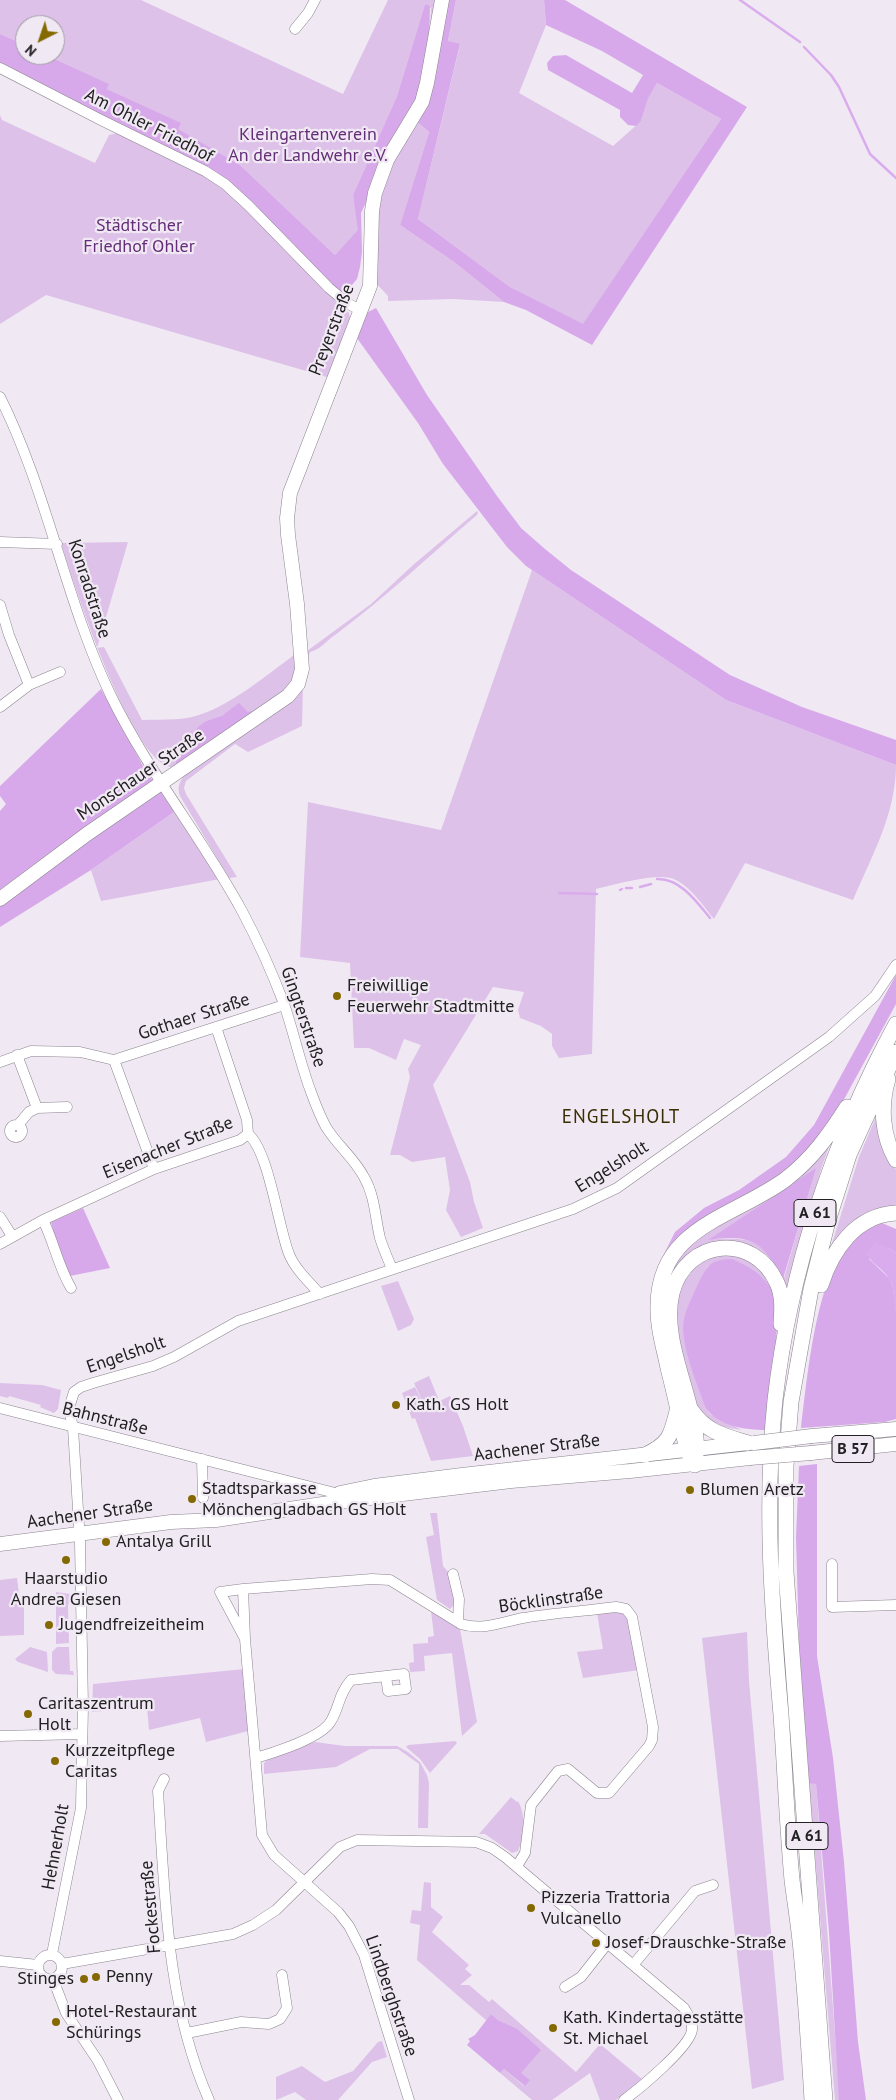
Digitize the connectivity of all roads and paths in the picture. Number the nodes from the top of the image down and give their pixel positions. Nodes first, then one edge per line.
1 (315, 0) edge
2 (442, 0) edge
3 (295, 29) dead end
4 (0, 68) edge
5 (360, 310) junction
6 (0, 397) edge
7 (0, 542) edge
8 (57, 544) junction
9 (0, 605) edge
10 (5, 635) edge
11 (60, 672) dead end
12 (300, 680) joint
13 (29, 685) junction
14 (0, 707) edge
15 (162, 784) junction
16 (0, 899) edge
17 (896, 966) edge
18 (284, 1005) junction
19 (896, 1024) edge
20 (216, 1026) junction
21 (896, 1054) edge
22 (17, 1055) junction
23 (114, 1060) junction
24 (0, 1062) edge
25 (874, 1064) junction
26 (67, 1107) dead end
27 (37, 1108) junction
28 (18, 1125) dead end
29 (248, 1134) junction
30 (896, 1160) edge
31 (154, 1169) junction
32 (896, 1213) edge
33 (0, 1217) edge
34 (43, 1220) junction
35 (12, 1236) junction
36 (0, 1244) edge
37 (392, 1270) junction
38 (71, 1288) dead end
39 (320, 1294) junction
40 (800, 1351) junction
41 (780, 1370) junction
42 (683, 1404) junction
43 (0, 1408) edge
44 (73, 1428) junction
45 (896, 1429) edge
46 (751, 1443) junction
47 (896, 1444) edge
48 (692, 1450) junction
49 (645, 1455) junction
50 (202, 1459) junction
51 (695, 1465) junction
52 (374, 1486) junction
53 (314, 1487) junction
54 (336, 1494) junction
55 (204, 1498) dead end
56 (363, 1499) junction
57 (185, 1520) junction
58 (80, 1534) junction
59 (0, 1544) edge
60 (832, 1564) dead end
61 (453, 1574) dead end
62 (243, 1589) junction
63 (896, 1605) edge
64 (458, 1622) junction
65 (245, 1639) junction
66 (386, 1676) dead end
67 (82, 1734) junction
68 (0, 1736) edge
69 (256, 1758) junction
70 (164, 1779) dead end
71 (517, 1866) junction
72 (305, 1882) junction
73 (713, 1885) dead end
74 (607, 1944) junction
75 (169, 1946) junction
76 (52, 1954) junction
77 (0, 1961) edge
78 (62, 1964) junction
79 (38, 1965) junction
80 (632, 1965) junction
81 (282, 1975) dead end
82 (53, 1979) junction
83 (565, 1987) dead end
84 (187, 2033) junction
85 (118, 2100) edge
86 (209, 2100) edge
87 (409, 2100) edge
88 (624, 2100) edge
89 (812, 2100) edge
90 (825, 2100) edge

1 - 3 street
2 - 5 main road, Preyerstraße
4 - 5 street, Am Ohler Friedhof
5 - 12 main road, Preyerstraße
6 - 8 street, Konradstraße
7 - 8 street
8 - 15 street, Konradstraße
9 - 10 street
10 - 13 street
11 - 13 street
12 - 15 main road, Monschauer Straße
13 - 14 street
15 - 16 main road, Monschauer Straße
15 - 18 street, Gingterstraße
17 - 37 street, Engelsholt
18 - 20 street, Gothaer Straße
18 - 37 street, Gingterstraße
19 - 25 highway, A 61
20 - 23 street, Gothaer Straße
20 - 29 street, Eisenacher Straße
21 - 30 highway
21 - 40 highway, A 61
22 - 23 street
22 - 24 street
22 - 27 street
23 - 31 street
25 - 41 highway, A 61
25 - 42 highway
26 - 27 street
27 - 28 street
29 - 31 street, Eisenacher Straße
29 - 39 street
31 - 34 street, Eisenacher Straße
32 - 40 highway
33 - 35 street
34 - 35 street, Eisenacher Straße
34 - 38 street
35 - 36 street, Eisenacher Straße
37 - 39 street, Engelsholt
39 - 44 street, Engelsholt
40 - 90 highway, A 61
41 - 42 highway
41 - 89 highway, A 61
42 - 46 highway
42 - 48 highway
42 - 49 highway
43 - 44 street, Bahnstraße
44 - 50 street, Bahnstraße
44 - 58 street, Engelsholt
45 - 46 main road, Aachener Straße / B 57, bridge
46 - 48 main road, Aachener Straße
47 - 51 main road, Aachener Straße / B 57, bridge
48 - 49 main road, Aachener Straße
48 - 51 highway
49 - 52 main road, Aachener Straße
50 - 53 street, Bahnstraße
50 - 55 street
51 - 56 main road, Aachener Straße
52 - 53 street, Bahnstraße
52 - 54 main road, Aachener Straße
53 - 54 street, Bahnstraße
54 - 56 street, Bahnstraße
54 - 57 main road, Aachener Straße
56 - 57 main road, Aachener Straße
57 - 58 main road, Aachener Straße
58 - 59 main road, Aachener Straße
58 - 67 street, Hehnerholt
60 - 63 street
61 - 64 street
62 - 64 street, Böcklinstraße
62 - 65 street, Lindberghstraße
62 - 65 street, Lindberghstraße
64 - 71 street, Böcklinstraße
65 - 69 street, Lindberghstraße
66 - 69 street
67 - 68 street
67 - 76 street, Hehnerholt
69 - 72 street, Lindberghstraße
70 - 75 street, Fockestraße
71 - 72 street
71 - 74 street
72 - 75 street
72 - 87 street, Lindberghstraße
73 - 80 street
74 - 80 street
74 - 83 street
75 - 78 street
75 - 84 street, Fockestraße
76 - 78 street
76 - 79 street
77 - 79 street
78 - 82 street
79 - 82 street
80 - 88 street
81 - 84 street
82 - 85 street
84 - 86 street, Fockestraße

